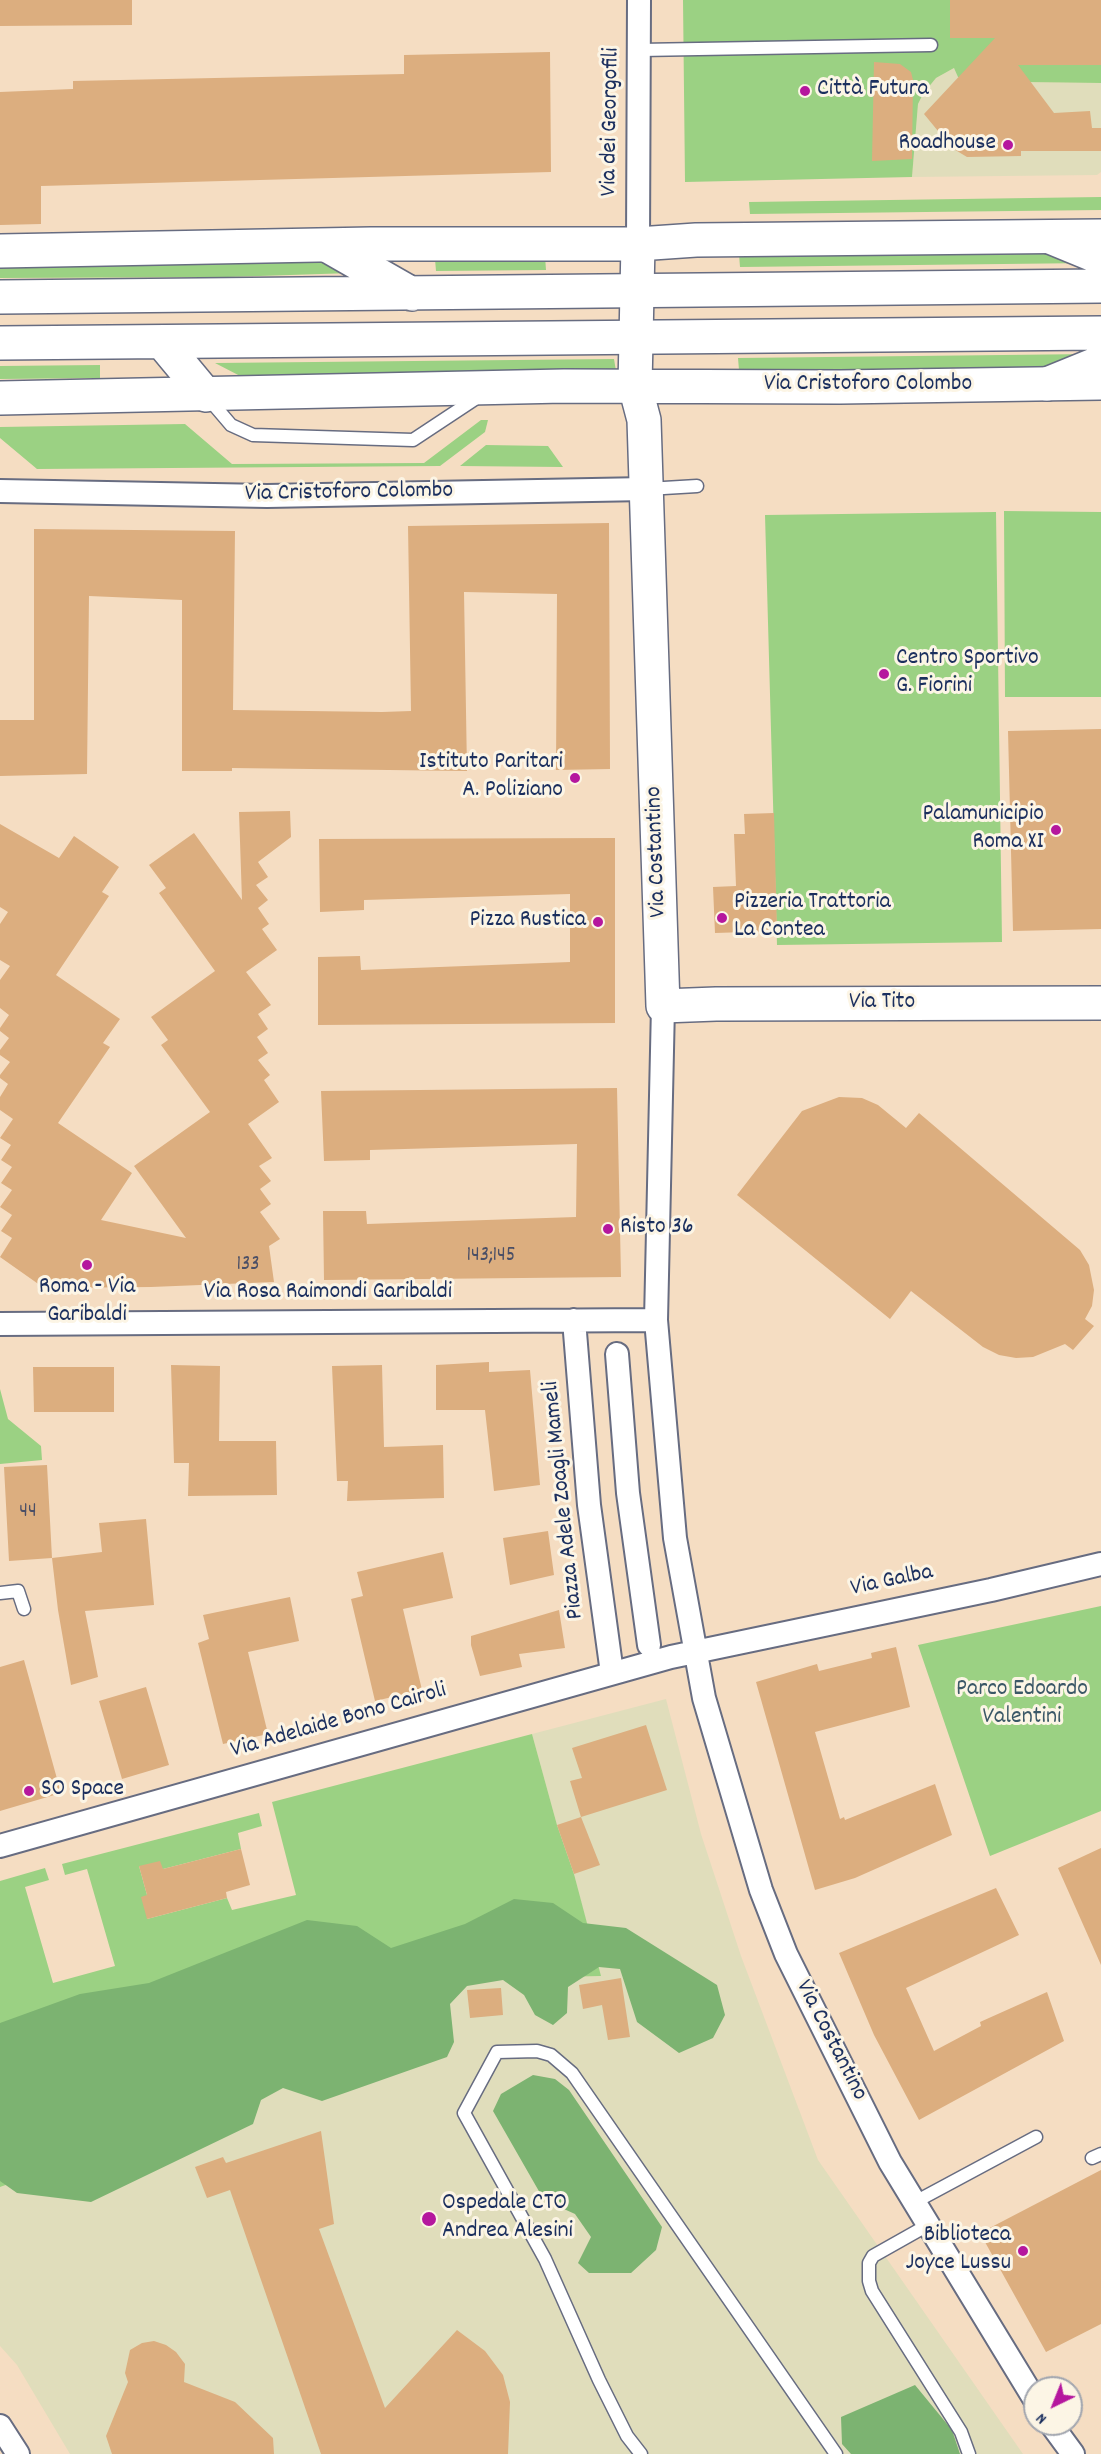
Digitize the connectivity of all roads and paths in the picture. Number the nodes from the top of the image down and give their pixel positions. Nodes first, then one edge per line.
1 (639, 0) edge
2 (931, 45) dead end
3 (640, 50) junction
4 (1101, 236) edge
5 (1050, 237) junction
6 (638, 244) junction
7 (328, 246) junction
8 (0, 251) edge
9 (1101, 258) edge
10 (1101, 286) edge
11 (638, 291) junction
12 (413, 294) junction
13 (0, 297) edge
14 (1101, 333) edge
15 (636, 336) junction
16 (162, 342) junction
17 (0, 343) edge
18 (1101, 362) edge
19 (1101, 383) edge
20 (1047, 384) junction
21 (635, 386) junction
22 (490, 389) junction
23 (206, 395) junction
24 (0, 398) edge
25 (697, 486) dead end
26 (646, 489) junction
27 (0, 491) edge
28 (1101, 1004) edge
29 (663, 1006) junction
30 (574, 1320) junction
31 (656, 1320) junction
32 (0, 1324) edge
33 (617, 1354) dead end
34 (1101, 1564) edge
35 (0, 1593) edge
36 (24, 1609) dead end
37 (649, 1645) dead end
38 (694, 1651) junction
39 (612, 1673) junction
40 (0, 1846) edge
41 (1036, 2137) dead end
42 (915, 2202) junction
43 (928, 2225) junction
44 (1023, 2380) edge
45 (0, 2426) edge
46 (1060, 2436) edge
47 (18, 2454) edge
48 (641, 2454) edge
49 (836, 2454) edge
50 (969, 2454) edge
51 (1073, 2454) edge

1 - 3 street, Via dei Georgofili
2 - 3 lane
3 - 6 street, Via dei Georgofili
4 - 5 main road
5 - 6 main road
5 - 9 main road
6 - 7 main road
6 - 11 main road
7 - 8 main road
7 - 12 main road
10 - 11 main road
11 - 12 main road
11 - 15 main road
12 - 13 main road
14 - 15 main road, Via Cristoforo Colombo
15 - 16 main road, Via Cristoforo Colombo
15 - 21 main road
16 - 17 main road, Via Cristoforo Colombo
16 - 23 main road
18 - 20 main road
19 - 20 main road, Via Cristoforo Colombo
20 - 21 main road, Via Cristoforo Colombo
21 - 22 main road, Via Cristoforo Colombo
21 - 26 main road, Via Costantino
22 - 23 main road, Via Cristoforo Colombo
22 - 23 lane
23 - 24 main road, Via Cristoforo Colombo
25 - 26 lane, Via Cristoforo Colombo
26 - 27 street, Via Cristoforo Colombo
26 - 29 main road, Via Costantino
28 - 29 main road, Via Tito
29 - 31 street, Via Costantino
30 - 31 street, Via Rosa Raimondi Garibaldi
30 - 32 street, Via Rosa Raimondi Garibaldi
30 - 39 street, Piazza Adele Zoagli Mameli
31 - 38 street
33 - 37 street
34 - 38 street, Via Galba
35 - 36 lane
38 - 39 street, Via Adelaide Bono Cairoli
38 - 42 street, Via Costantino
39 - 40 street, Via Adelaide Bono Cairoli
41 - 42 lane
42 - 43 street, Via Costantino
43 - 44 street, Via Costantino
43 - 50 lane
45 - 47 street
46 - 51 street
48 - 49 lane

